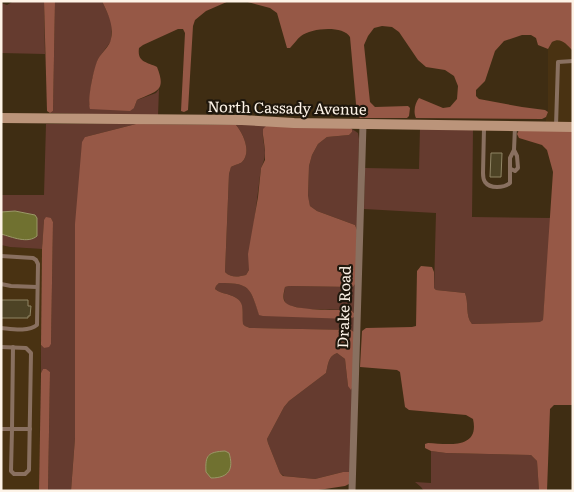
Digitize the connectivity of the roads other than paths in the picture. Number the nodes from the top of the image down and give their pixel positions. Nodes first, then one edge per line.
1 (573, 62) edge
2 (1, 118) edge
3 (363, 124) junction
4 (484, 125) junction
5 (515, 126) junction
6 (556, 126) junction
7 (573, 127) edge
8 (514, 150) junction
9 (510, 169) junction
10 (1, 256) edge
11 (1, 284) edge
12 (11, 286) junction
13 (37, 287) junction
14 (4, 290) dead end
15 (1, 328) edge
16 (1, 347) edge
17 (13, 347) junction
18 (1, 429) edge
19 (12, 429) junction
20 (30, 429) junction
21 (352, 491) edge

1 - 6 lane
2 - 3 main road, North Cassady Avenue
3 - 4 main road, North Cassady Avenue
3 - 21 street, Drake Road
4 - 5 main road, North Cassady Avenue
4 - 9 lane
5 - 6 main road, North Cassady Avenue
5 - 8 lane
6 - 7 main road, North Cassady Avenue
8 - 9 lane
8 - 9 lane
10 - 13 lane
11 - 12 lane
12 - 13 lane
12 - 14 lane
13 - 15 lane
16 - 17 lane
17 - 19 lane
17 - 20 lane
18 - 19 lane
19 - 20 lane
19 - 20 lane

